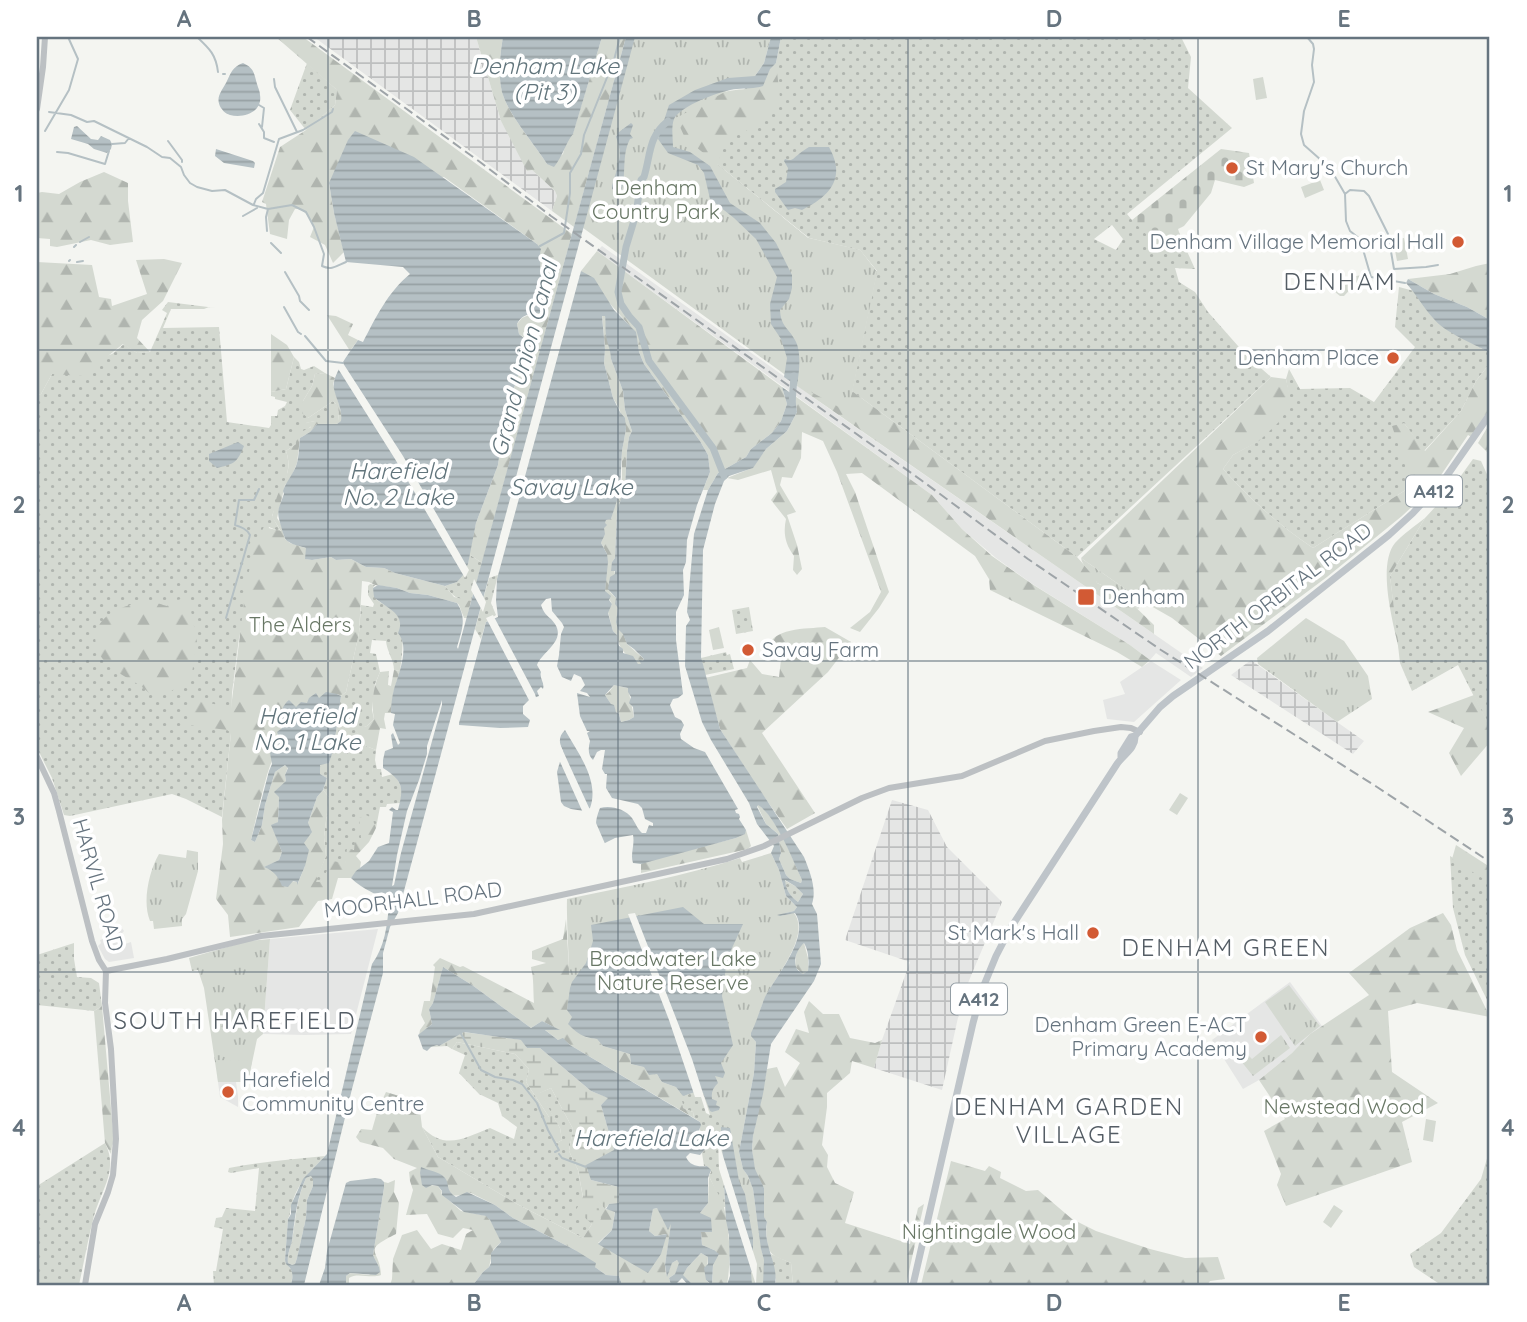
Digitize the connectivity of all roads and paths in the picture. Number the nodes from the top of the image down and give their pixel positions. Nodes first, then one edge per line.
1 (45, 37) edge
2 (37, 107) edge
3 (1490, 414) edge
4 (1137, 734) junction
5 (37, 757) edge
6 (106, 971) junction
7 (85, 1285) edge
8 (913, 1285) edge

1 - 2 street
3 - 4 main road, NORTH ORBITAL ROAD / A412
4 - 6 street, MOORHALL ROAD
4 - 8 main road, NORTH ORBITAL ROAD / A412
5 - 6 street, HARVIL ROAD
6 - 7 street, HARVIL ROAD

